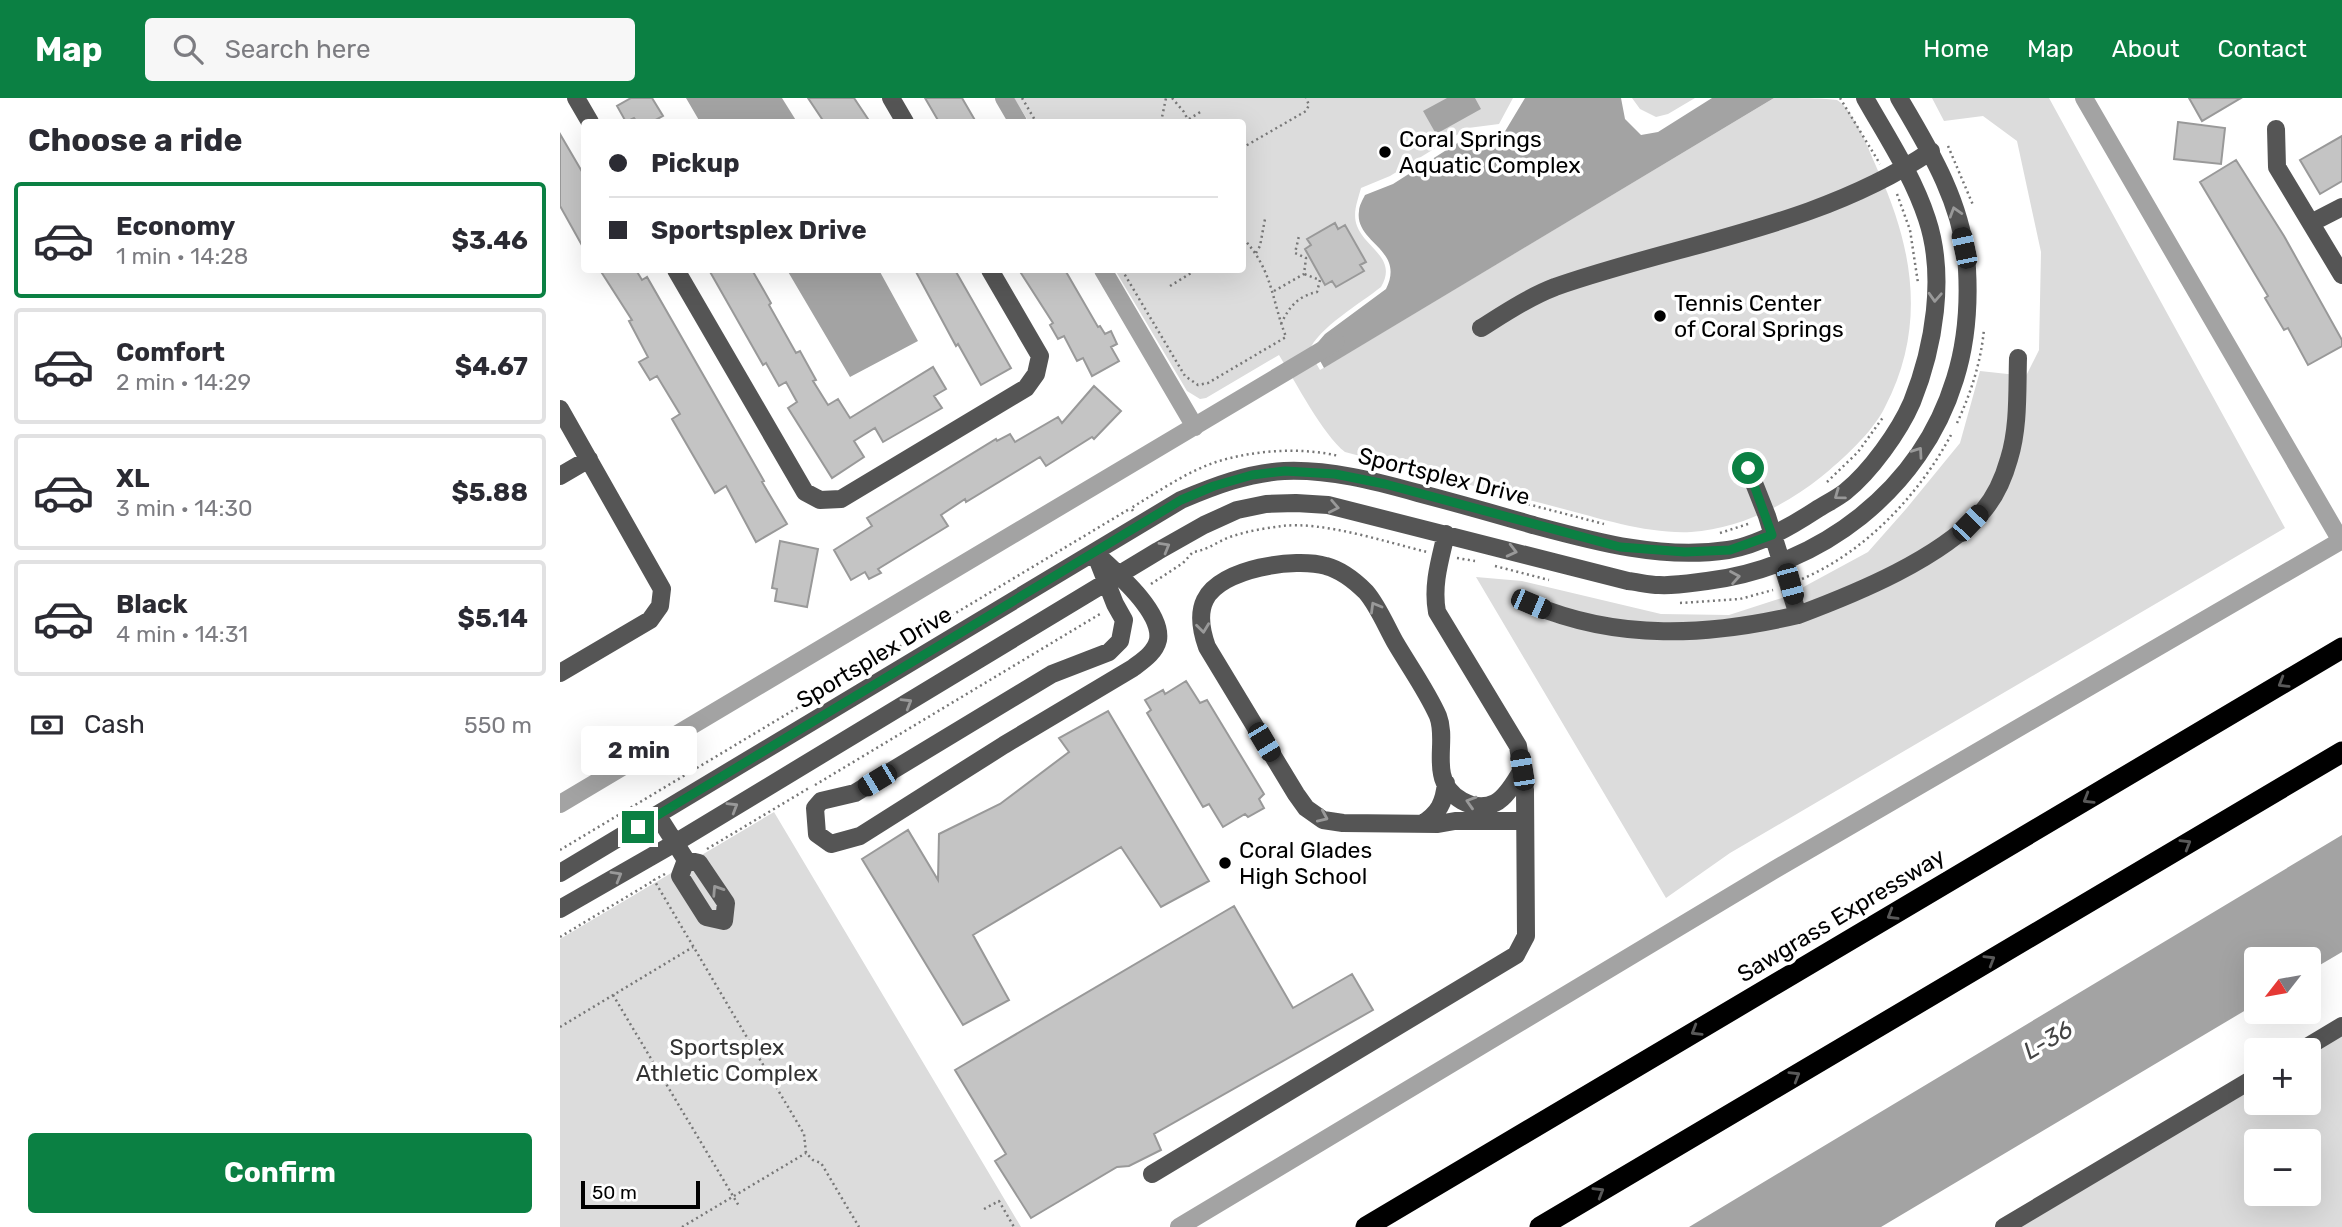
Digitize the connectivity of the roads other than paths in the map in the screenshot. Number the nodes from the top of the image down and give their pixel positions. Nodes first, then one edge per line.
1 (576, 98) edge
2 (891, 98) edge
3 (1865, 98) edge
4 (1899, 98) edge
5 (588, 119) edge
6 (903, 119) edge
7 (2276, 129) dead end
8 (1931, 151) junction
9 (1906, 168) junction
10 (2342, 208) edge
11 (2311, 223) junction
12 (678, 273) edge
13 (992, 273) edge
14 (2342, 275) edge
15 (1481, 328) dead end
16 (2018, 358) dead end
17 (560, 409) edge
18 (589, 459) junction
19 (1748, 468) dead end
20 (560, 476) edge
21 (1446, 534) junction
22 (1772, 535) junction
23 (1095, 553) junction
24 (1781, 564) junction
25 (1112, 579) junction
26 (1531, 604) dead end
27 (1798, 615) junction
28 (2342, 648) edge
29 (560, 673) edge
30 (2342, 752) edge
31 (1522, 770) junction
32 (1446, 783) junction
33 (658, 816) junction
34 (1525, 821) junction
35 (1422, 824) junction
36 (675, 842) junction
37 (686, 860) dead end
38 (560, 873) edge
39 (560, 909) edge
40 (2342, 1026) edge
41 (2321, 1039) edge
42 (2244, 1084) edge
43 (1152, 1174) dead end
44 (1366, 1227) edge
45 (1540, 1227) edge
46 (2004, 1227) edge

1 - 5 street
2 - 6 street
3 - 9 street, Sportsplex Drive
4 - 8 street
7 - 11 street
8 - 9 street
24 -> 8 street
9 - 15 street
9 -> 22 street, Sportsplex Drive
10 - 11 street
11 - 14 street
12 - 13 street
16 - 27 street
17 - 18 street
18 - 20 street
18 - 29 street
19 - 22 street
21 -> 24 street
25 -> 21 street
21 - 31 street
22 - 23 street, Sportsplex Drive
22 - 24 street
23 - 25 street
23 - 33 street, Sportsplex Drive
24 - 27 street
25 - 25 street
36 -> 25 street
26 - 27 street
28 -> 44 highway, Sawgrass Expressway
45 -> 30 highway
31 -> 32 street
31 - 34 street
32 - 35 street
32 -> 35 street
33 - 36 street
33 - 38 street, Sportsplex Drive
34 - 35 street
34 - 43 street
36 - 37 street
39 -> 36 street
40 - 41 street
42 - 46 street

